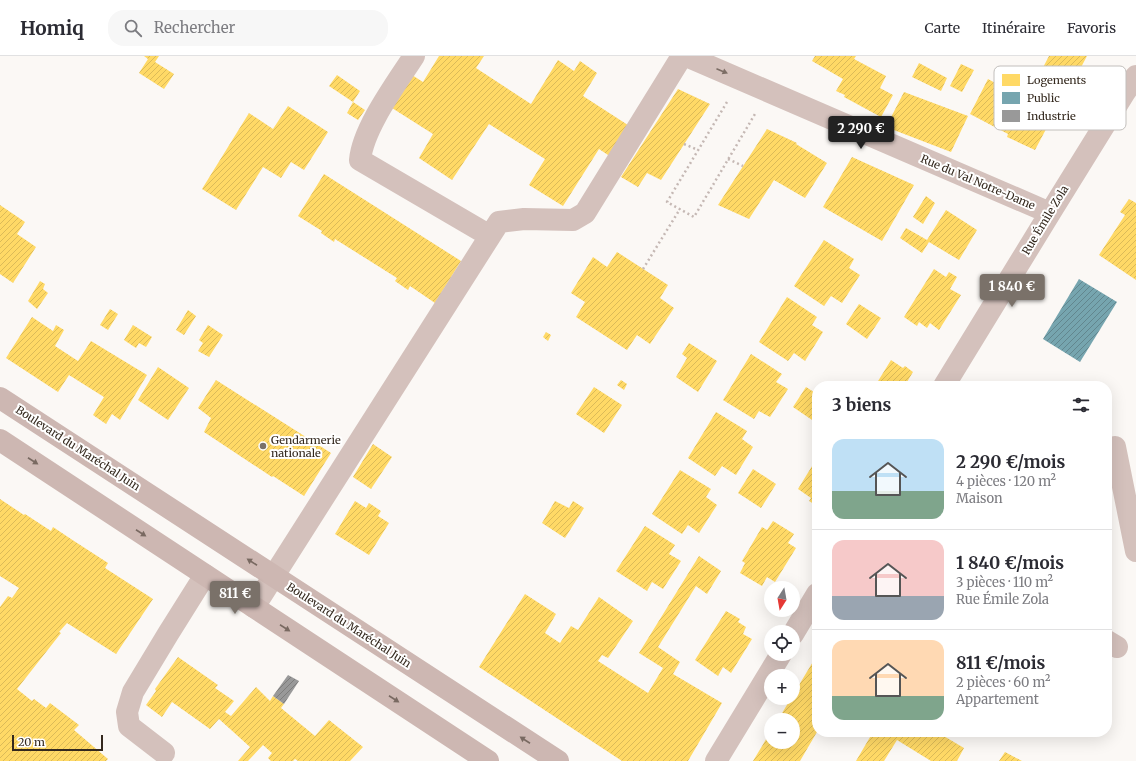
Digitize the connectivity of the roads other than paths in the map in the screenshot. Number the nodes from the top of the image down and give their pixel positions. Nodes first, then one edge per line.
1 (414, 56) edge
2 (682, 56) edge
3 (686, 56) edge
4 (1136, 76) edge
5 (1126, 91) edge
6 (1101, 130) edge
7 (1050, 213) junction
8 (490, 236) junction
9 (947, 381) edge
10 (0, 398) edge
11 (0, 440) edge
12 (1115, 447) dead end
13 (1136, 551) edge
14 (205, 575) junction
15 (273, 576) junction
16 (812, 602) edge
17 (254, 607) junction
18 (798, 625) edge
19 (777, 661) edge
20 (164, 753) dead end
21 (488, 761) edge
22 (558, 761) edge
23 (716, 761) edge

1 - 8 street
2 - 8 street
3 -> 7 street, Rue du Val Notre-Dame
4 - 5 street, Rue Émile Zola
6 - 7 street, Rue Émile Zola
7 - 9 street, Rue Émile Zola
8 - 15 street
15 -> 10 main road, Boulevard du Maréchal Juin
11 -> 14 main road
12 - 13 street
14 - 17 main road
14 - 20 street
15 - 17 street
22 -> 15 main road, Boulevard du Maréchal Juin
16 - 18 street
17 -> 21 main road
19 - 23 street

